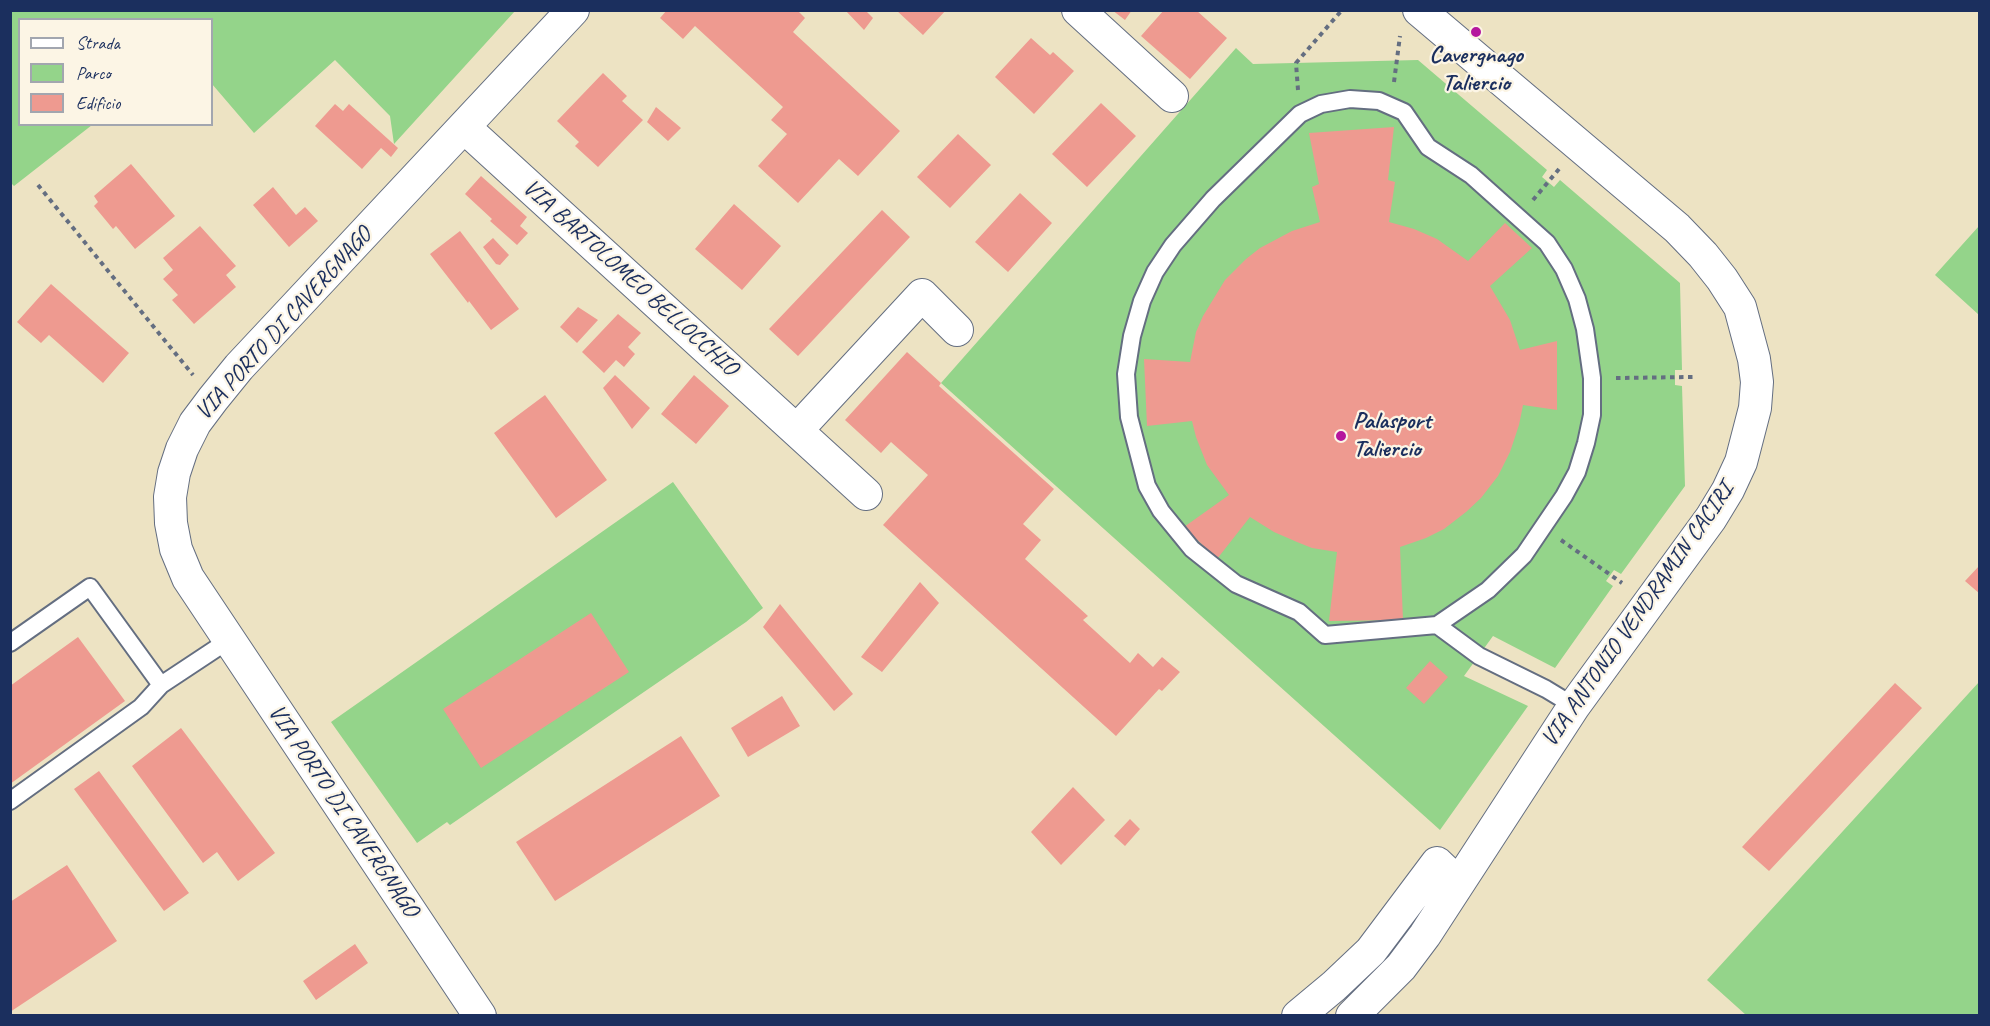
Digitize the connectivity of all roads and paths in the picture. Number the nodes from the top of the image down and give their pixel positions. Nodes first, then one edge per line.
1 (573, 10) edge
2 (1078, 10) edge
3 (1342, 10) edge
4 (1410, 18) edge
5 (1172, 96) dead end
6 (1391, 106) junction
7 (1300, 114) junction
8 (464, 127) junction
9 (1561, 166) dead end
10 (38, 185) dead end
11 (1520, 217) junction
12 (957, 330) dead end
13 (1693, 377) dead end
14 (1592, 378) junction
15 (213, 399) junction
16 (797, 430) junction
17 (866, 494) dead end
18 (1544, 527) junction
19 (1622, 583) dead end
20 (1437, 625) junction
21 (229, 640) junction
22 (10, 643) edge
23 (161, 685) junction
24 (1574, 706) junction
25 (10, 801) edge
26 (1458, 883) junction
27 (480, 1016) edge
28 (1298, 1016) edge
29 (1352, 1016) edge

1 - 8 street, VIA PORTO DI CAVERGNAGO
2 - 5 street
3 - 7 path
4 - 6 path
4 - 24 street, VIA ANTONIO VENDRAMIN CACIRI
6 - 7 lane
6 - 11 lane
7 - 20 lane
8 - 15 street, VIA PORTO DI CAVERGNAGO
8 - 16 street, VIA BARTOLOMEO BELLOCCHIO
9 - 11 path
10 - 15 path
11 - 14 lane
12 - 16 street
13 - 14 path
14 - 18 lane
15 - 21 street, VIA PORTO DI CAVERGNAGO
16 - 17 street, VIA BARTOLOMEO BELLOCCHIO
18 - 19 path
18 - 20 lane
20 - 24 lane
21 - 23 lane
21 - 27 street, VIA PORTO DI CAVERGNAGO
22 - 23 lane
23 - 25 lane
24 - 26 street, VIA ANTONIO VENDRAMIN CACIRI
26 - 28 street
26 - 29 street, VIA ANTONIO VENDRAMIN CACIRI

